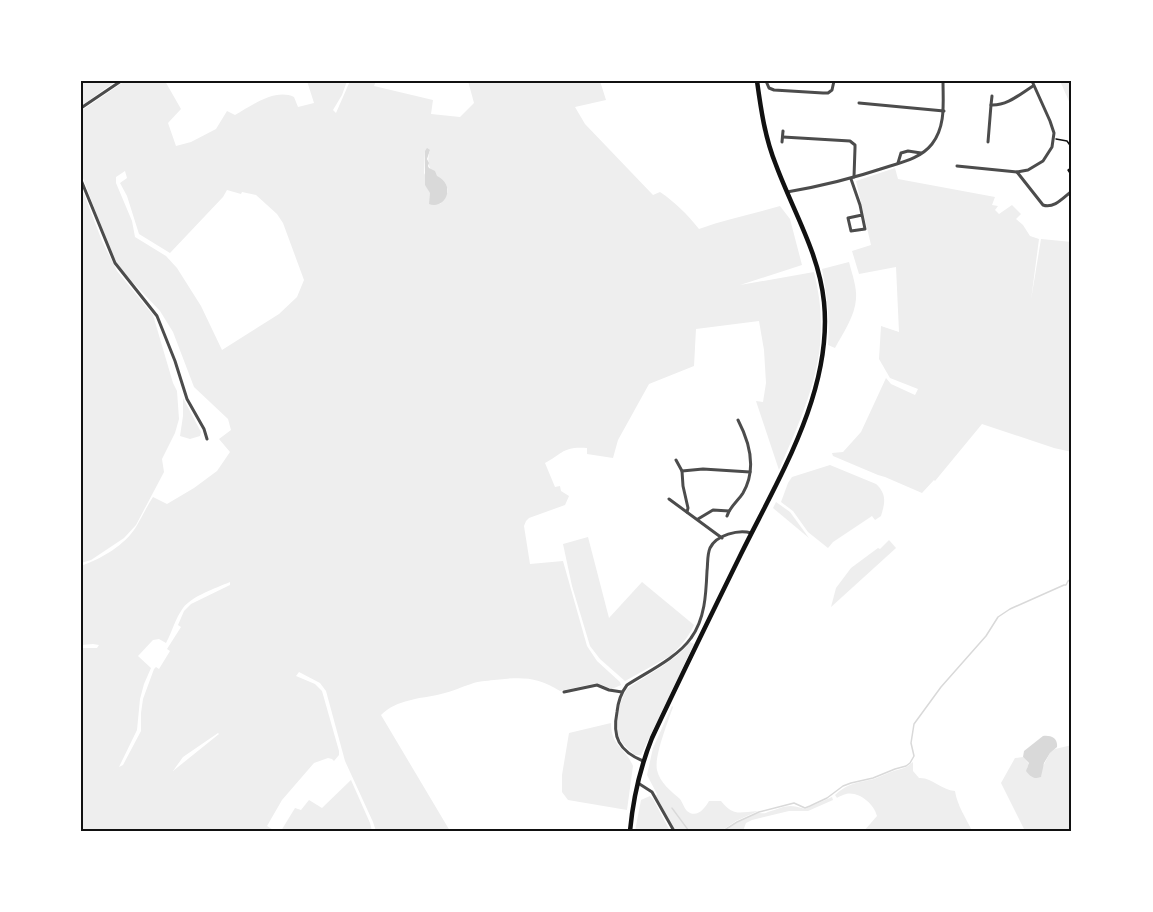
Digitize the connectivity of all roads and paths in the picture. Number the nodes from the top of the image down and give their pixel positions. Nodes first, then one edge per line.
1 (121, 81) edge
2 (758, 81) edge
3 (766, 81) edge
4 (834, 81) edge
5 (943, 81) edge
6 (1032, 81) edge
7 (1033, 86) junction
8 (992, 96) dead end
9 (859, 103) dead end
10 (991, 105) junction
11 (81, 108) edge
12 (944, 111) junction
13 (783, 131) dead end
14 (783, 137) junction
15 (1053, 139) junction
16 (782, 142) dead end
17 (988, 142) dead end
18 (1072, 148) edge
19 (923, 153) junction
20 (898, 163) junction
21 (957, 166) dead end
22 (1072, 167) edge
23 (1017, 172) junction
24 (1072, 176) edge
25 (853, 178) junction
26 (81, 180) edge
27 (1072, 191) edge
28 (786, 192) junction
29 (862, 215) junction
30 (738, 420) dead end
31 (207, 439) dead end
32 (676, 460) dead end
33 (682, 471) junction
34 (750, 472) junction
35 (669, 499) dead end
36 (687, 512) junction
37 (698, 519) junction
38 (751, 533) junction
39 (722, 538) junction
40 (564, 692) dead end
41 (622, 692) junction
42 (643, 761) junction
43 (638, 783) junction
44 (630, 831) edge
45 (674, 831) edge

1 - 11 street
2 - 28 main road
3 - 4 street
5 - 12 street
6 - 7 street
7 - 10 street
7 - 15 street
8 - 10 street
9 - 12 street
10 - 17 street
12 - 19 street
13 - 14 street
14 - 16 street
14 - 25 street
15 - 18 path
15 - 23 street
19 - 20 street
19 - 20 street
20 - 25 street
21 - 23 street
22 - 24 path
23 - 27 street
25 - 28 street
25 - 29 street
26 - 31 street
28 - 38 main road
29 - 29 street
30 - 34 street
32 - 33 street
33 - 34 street
33 - 36 street
34 - 37 street
35 - 36 street
36 - 37 street
37 - 39 street
38 - 39 street
38 - 42 main road
39 - 41 street
40 - 41 street
41 - 42 street
42 - 43 main road
43 - 44 main road
43 - 45 street

